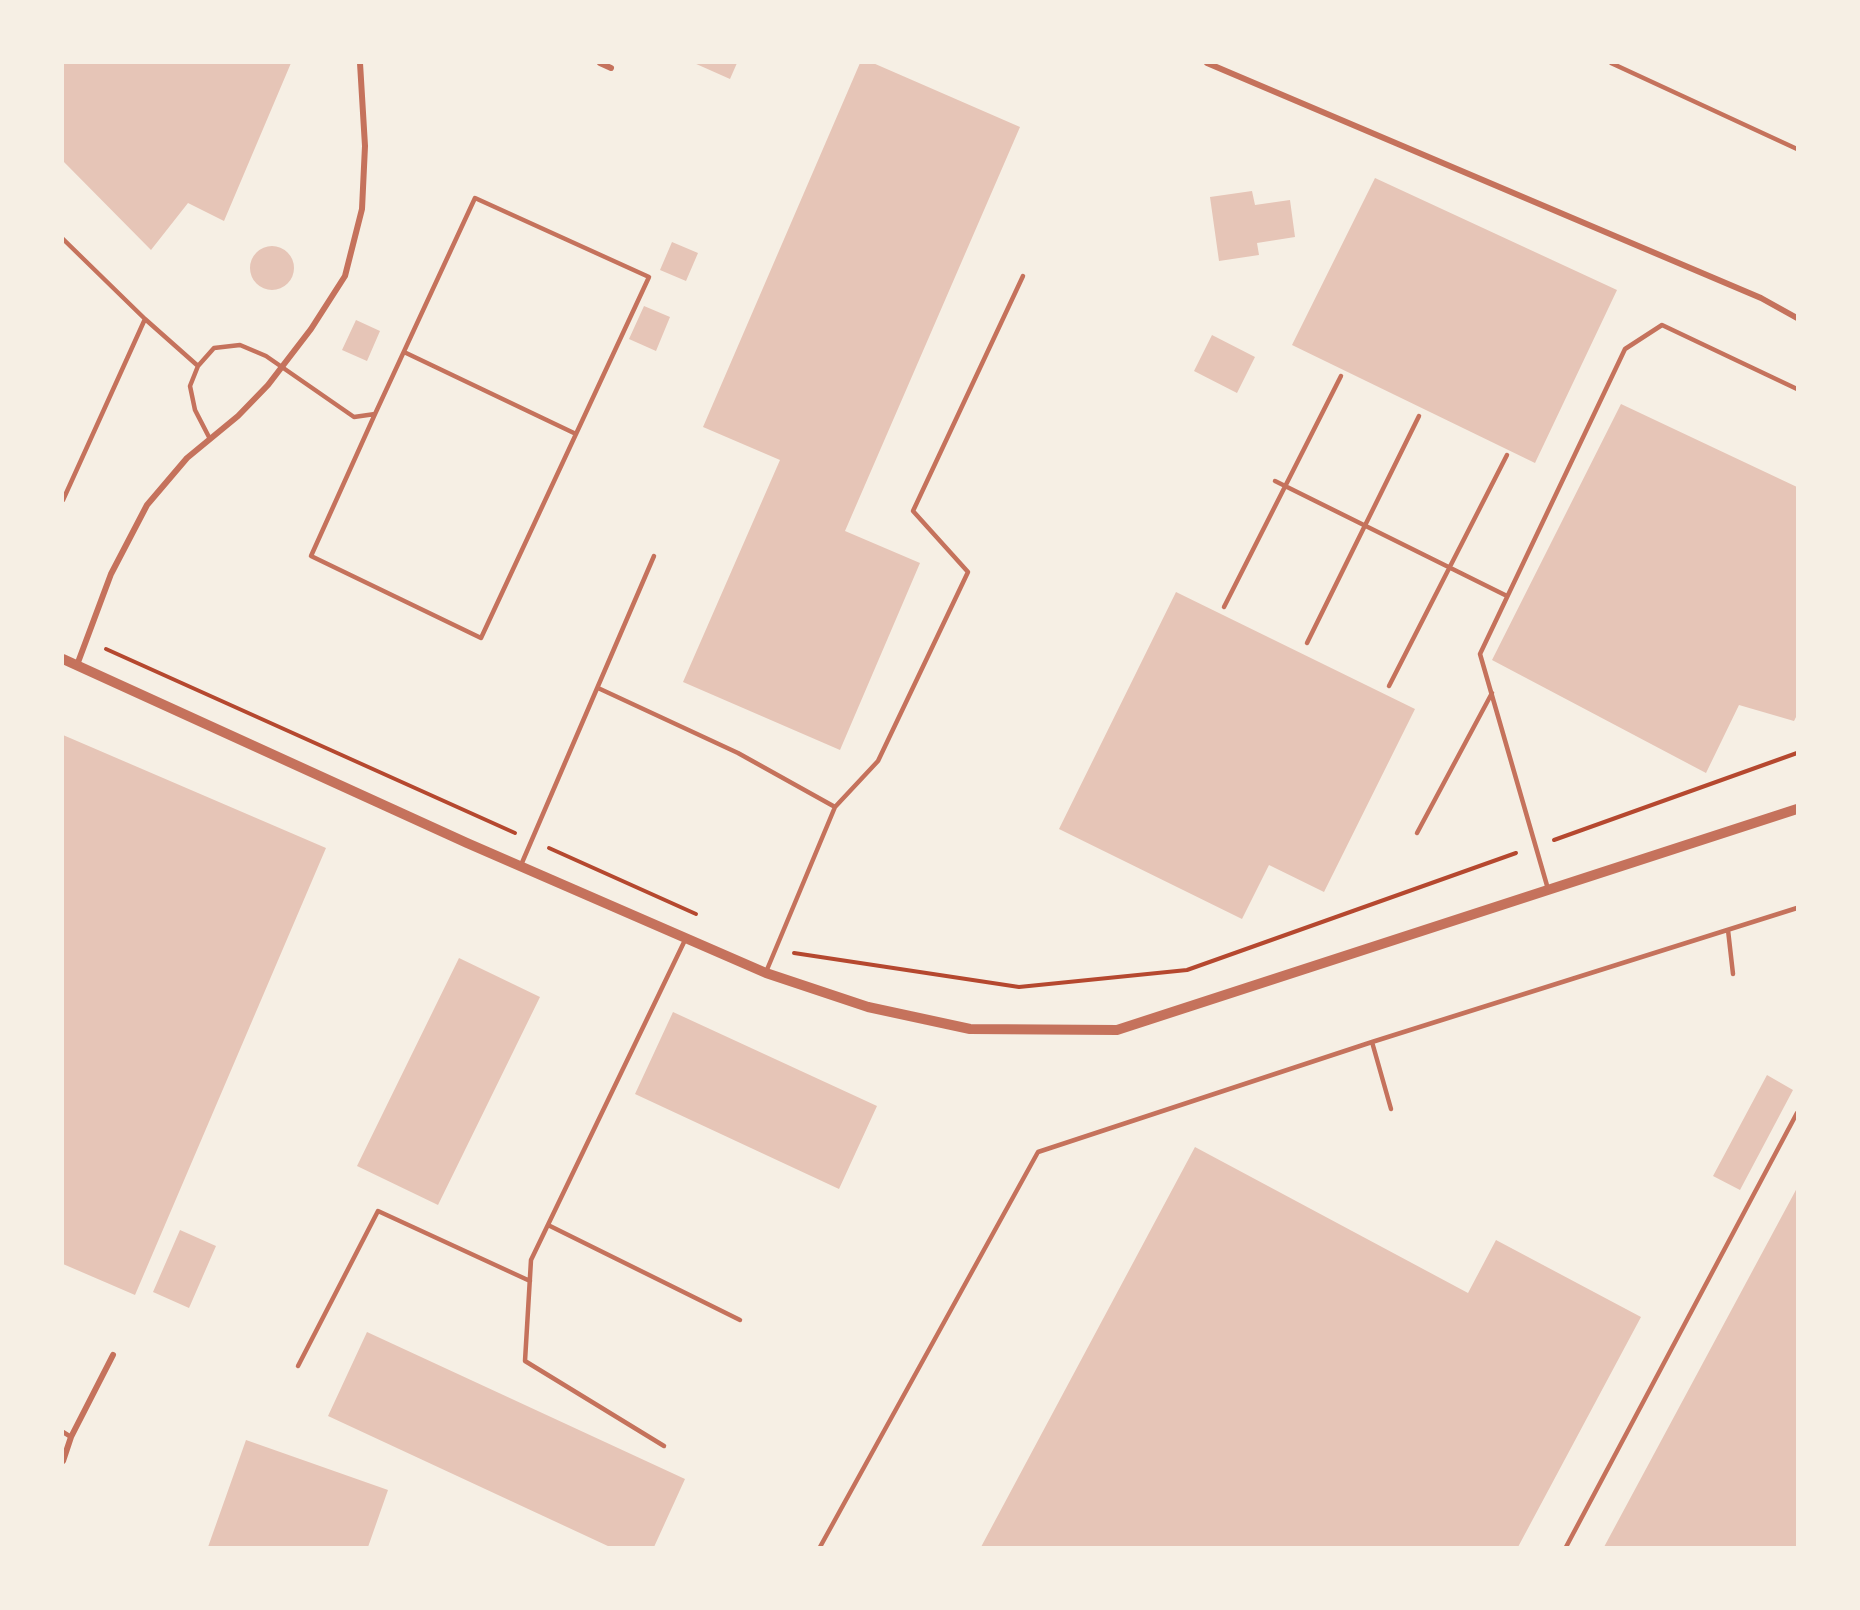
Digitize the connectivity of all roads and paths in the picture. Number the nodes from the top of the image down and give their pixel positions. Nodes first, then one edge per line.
1 (360, 63) edge
2 (600, 63) edge
3 (1207, 63) edge
4 (1611, 63) edge
5 (611, 68) dead end
6 (1797, 149) edge
7 (63, 239) edge
8 (1023, 276) dead end
9 (1797, 318) edge
10 (145, 319) junction
11 (404, 352) junction
12 (198, 366) junction
13 (284, 366) junction
14 (1341, 376) dead end
15 (1797, 389) edge
16 (375, 414) junction
17 (1419, 416) dead end
18 (576, 434) junction
19 (210, 439) junction
20 (1507, 455) dead end
21 (1275, 481) dead end
22 (1286, 486) junction
23 (63, 500) edge
24 (1364, 525) junction
25 (654, 556) dead end
26 (1450, 567) junction
27 (1507, 596) junction
28 (1224, 607) dead end
29 (86, 640) junction
30 (1307, 643) dead end
31 (63, 659) edge
32 (77, 665) junction
33 (1389, 686) dead end
34 (598, 688) junction
35 (1492, 693) junction
36 (1797, 753) edge
37 (836, 807) junction
38 (1797, 809) edge
39 (1417, 833) dead end
40 (531, 840) junction
41 (1536, 846) junction
42 (520, 865) junction
43 (1548, 889) junction
44 (1797, 908) edge
45 (701, 916) dead end
46 (1728, 930) junction
47 (686, 938) junction
48 (776, 950) junction
49 (766, 973) junction
50 (1733, 974) dead end
51 (1372, 1041) junction
52 (1391, 1109) dead end
53 (1797, 1113) edge
54 (548, 1225) junction
55 (530, 1281) junction
56 (740, 1320) dead end
57 (113, 1355) dead end
58 (298, 1366) dead end
59 (63, 1432) edge
60 (71, 1437) junction
61 (664, 1446) dead end
62 (63, 1461) edge
63 (820, 1547) edge
64 (1566, 1547) edge

1 - 13 street
2 - 5 street
3 - 9 street
4 - 6 lane
7 - 10 lane
8 - 37 lane
10 - 12 lane
10 - 23 lane
11 - 16 lane
11 - 18 lane
11 - 18 lane
12 - 13 lane
12 - 19 lane
13 - 16 lane
13 - 19 street
14 - 22 lane
15 - 27 lane
16 - 18 lane
17 - 24 lane
19 - 29 street
20 - 26 lane
21 - 22 lane
22 - 24 lane
22 - 28 lane
24 - 26 lane
24 - 30 lane
25 - 34 lane
26 - 27 lane
26 - 33 lane
27 - 35 lane
29 - 32 street
29 - 40 path
31 - 32 street
32 - 42 street
34 - 37 lane
34 - 40 lane
35 - 39 lane
35 - 41 lane
36 - 41 path
37 - 48 lane
38 - 43 street
40 - 42 lane
40 - 45 path
41 - 43 lane
41 - 48 path
42 - 47 street
43 - 49 street
44 - 46 lane
46 - 50 lane
46 - 51 lane
47 - 49 street
47 - 54 lane
48 - 49 lane
51 - 52 lane
51 - 63 lane
53 - 64 lane
54 - 55 lane
54 - 56 lane
55 - 58 lane
55 - 61 lane
57 - 60 street
59 - 60 lane
60 - 62 street

